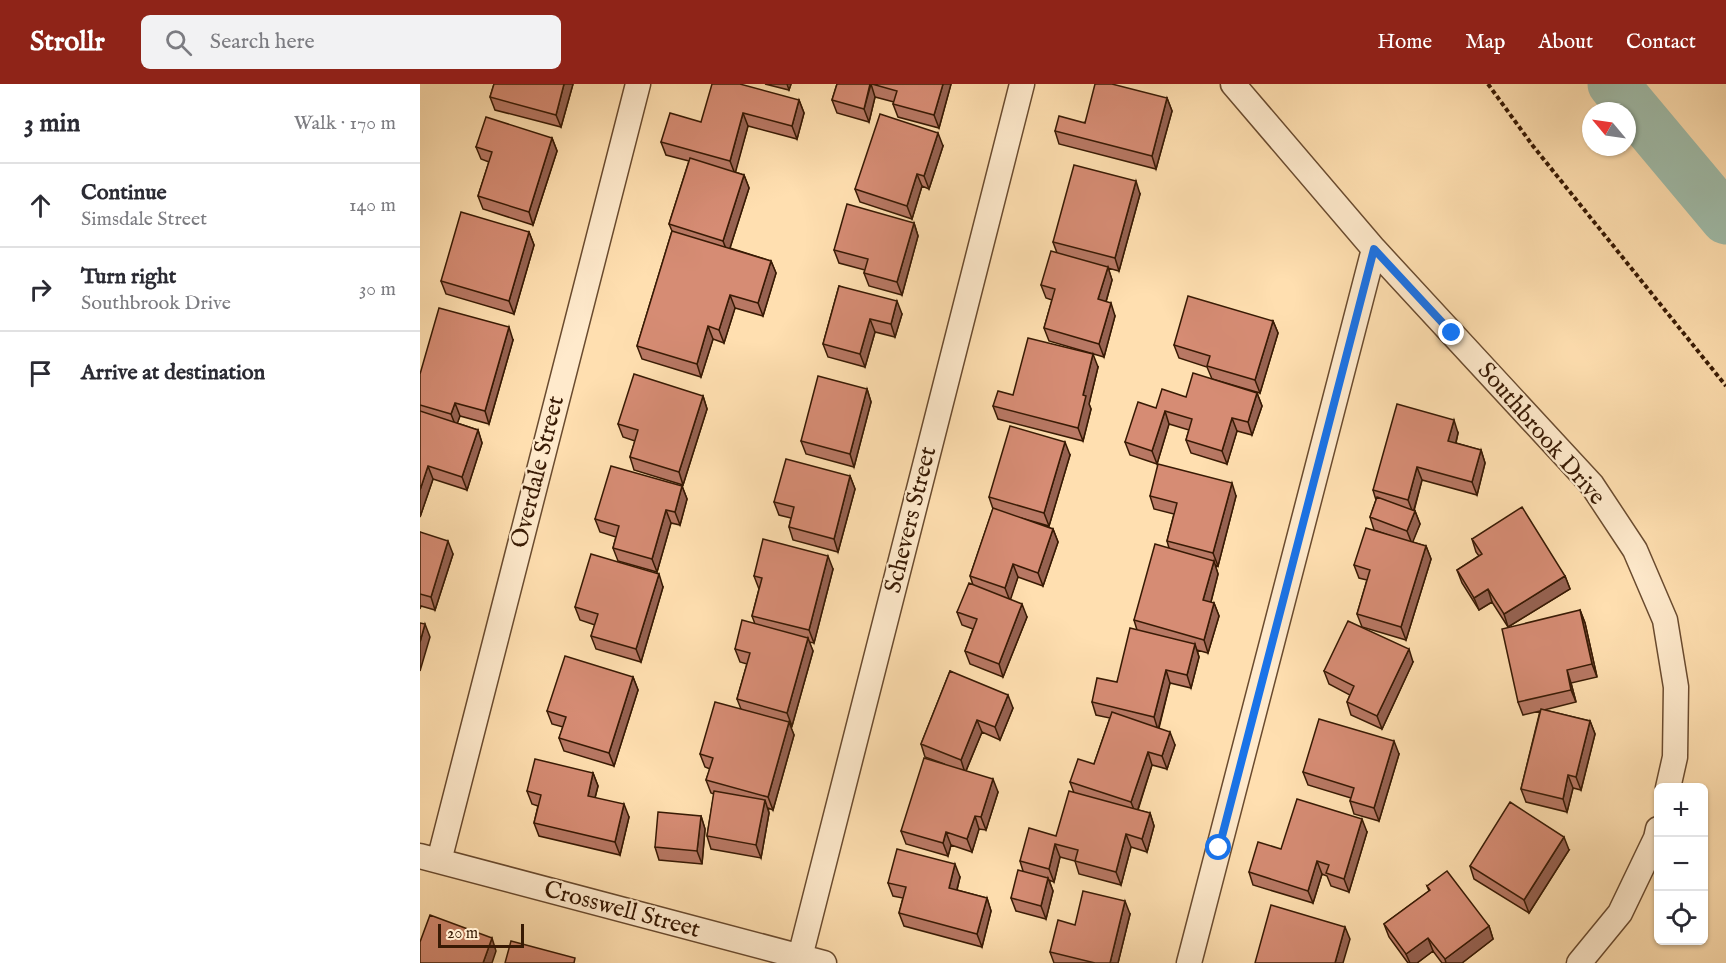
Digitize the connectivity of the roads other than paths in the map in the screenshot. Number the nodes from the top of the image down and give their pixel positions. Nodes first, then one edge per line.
1 (638, 84) edge
2 (1022, 84) edge
3 (1233, 84) edge
4 (1374, 249) junction
5 (1669, 783) edge
6 (1656, 837) edge
7 (429, 858) edge
8 (800, 957) junction
9 (824, 963) edge
10 (1189, 963) edge
11 (1579, 963) edge

1 - 7 street, Overdale Street
2 - 8 street, Schevers Street
3 - 4 street, Southbrook Drive
4 - 5 street, Southbrook Drive
4 - 10 street
6 - 11 street
7 - 8 street, Crosswell Street
8 - 9 street, Crosswell Street

